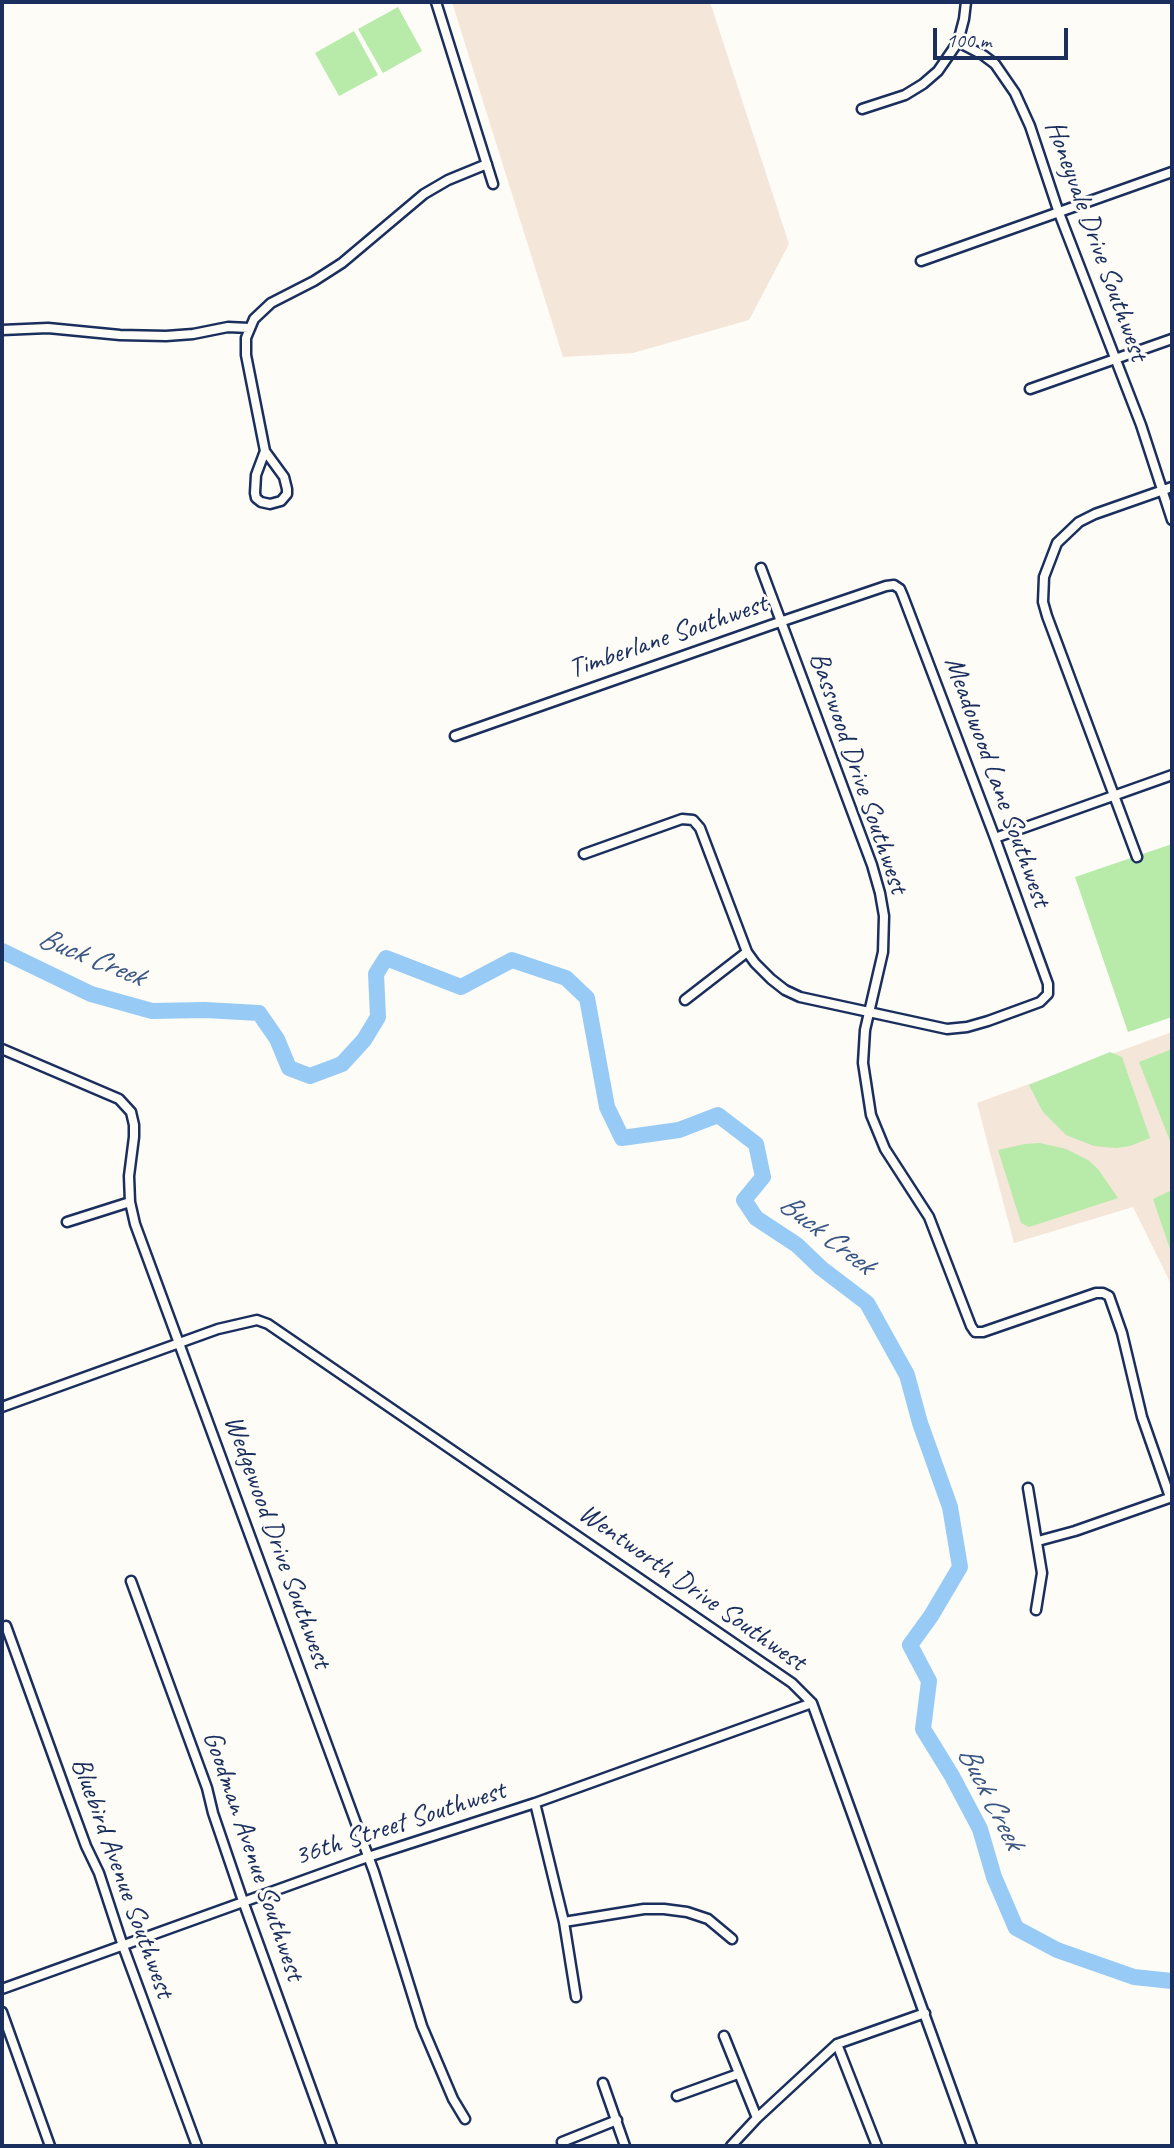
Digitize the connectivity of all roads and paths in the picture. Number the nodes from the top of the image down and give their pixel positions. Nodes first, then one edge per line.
1 (436, 2) edge
2 (966, 2) edge
3 (958, 42) junction
4 (862, 109) dead end
5 (487, 164) junction
6 (1172, 172) edge
7 (493, 184) dead end
8 (1059, 213) junction
9 (921, 261) dead end
10 (250, 328) junction
11 (2, 330) edge
12 (1172, 339) edge
13 (1115, 359) junction
14 (1030, 389) dead end
15 (265, 451) junction
16 (1168, 489) edge
17 (1172, 520) edge
18 (761, 568) dead end
19 (897, 587) joint
20 (781, 622) junction
21 (455, 736) dead end
22 (1172, 775) edge
23 (1114, 796) junction
24 (995, 838) junction
25 (584, 854) dead end
26 (1137, 857) dead end
27 (747, 953) junction
28 (685, 1000) dead end
29 (869, 1013) junction
30 (2, 1049) edge
31 (130, 1202) junction
32 (67, 1222) dead end
33 (178, 1343) junction
34 (2, 1407) edge
35 (1028, 1488) dead end
36 (1171, 1497) edge
37 (1038, 1541) junction
38 (131, 1581) dead end
39 (1036, 1610) dead end
40 (6, 1626) dead end
41 (813, 1703) junction
42 (535, 1803) junction
43 (368, 1857) junction
44 (243, 1901) junction
45 (564, 1922) junction
46 (732, 1939) dead end
47 (124, 1946) junction
48 (2, 1989) edge
49 (576, 1997) dead end
50 (2, 2012) edge
51 (925, 2013) junction
52 (724, 2036) dead end
53 (837, 2044) junction
54 (738, 2074) junction
55 (603, 2083) dead end
56 (677, 2096) dead end
57 (757, 2118) junction
58 (465, 2119) dead end
59 (617, 2120) junction
60 (562, 2142) dead end
61 (50, 2146) edge
62 (197, 2146) edge
63 (332, 2146) edge
64 (625, 2146) edge
65 (729, 2146) edge
66 (877, 2146) edge
67 (972, 2146) edge

1 - 5 street
2 - 3 street
3 - 4 street
3 - 8 street, Honeyvale Drive Southwest
5 - 7 street
5 - 10 street
6 - 8 street
8 - 9 street
8 - 13 street, Honeyvale Drive Southwest
10 - 11 street
10 - 15 street
12 - 13 street
13 - 14 street
13 - 16 street, Honeyvale Drive Southwest
15 - 15 street
16 - 17 street, Honeyvale Drive Southwest
16 - 23 street
18 - 20 street, Basswood Drive Southwest
19 - 20 street, Timberlane Southwest
19 - 24 street, Meadowood Lane Southwest
20 - 21 street, Timberlane Southwest
20 - 29 street, Basswood Drive Southwest
22 - 23 street
23 - 24 street
23 - 26 street
24 - 29 street, Meadowood Lane Southwest
25 - 27 street
27 - 28 street
27 - 29 street
29 - 36 street, Basswood Drive Southwest
30 - 31 street, Wedgewood Drive Southwest
31 - 32 street
31 - 33 street, Wedgewood Drive Southwest
33 - 34 street
33 - 41 street, Wentworth Drive Southwest
33 - 43 street, Wedgewood Drive Southwest
35 - 37 street
36 - 37 street
37 - 39 street
38 - 44 street, Goodman Avenue Southwest
40 - 47 street, Bluebird Avenue Southwest
41 - 42 street, 36th Street Southwest
41 - 51 street, Wentworth Drive Southwest
42 - 43 street, 36th Street Southwest
42 - 45 street
43 - 44 street, 36th Street Southwest
43 - 58 street, Wedgewood Drive Southwest
44 - 47 street, 36th Street Southwest
44 - 63 street, Goodman Avenue Southwest
45 - 46 street
45 - 49 street
47 - 48 street, 36th Street Southwest
47 - 62 street, Bluebird Avenue Southwest
50 - 61 street
51 - 53 street
51 - 67 street, Wentworth Drive Southwest
52 - 54 street
53 - 57 street
53 - 66 street
54 - 56 street
54 - 57 street
55 - 59 street
57 - 65 street
59 - 60 street
59 - 64 street

